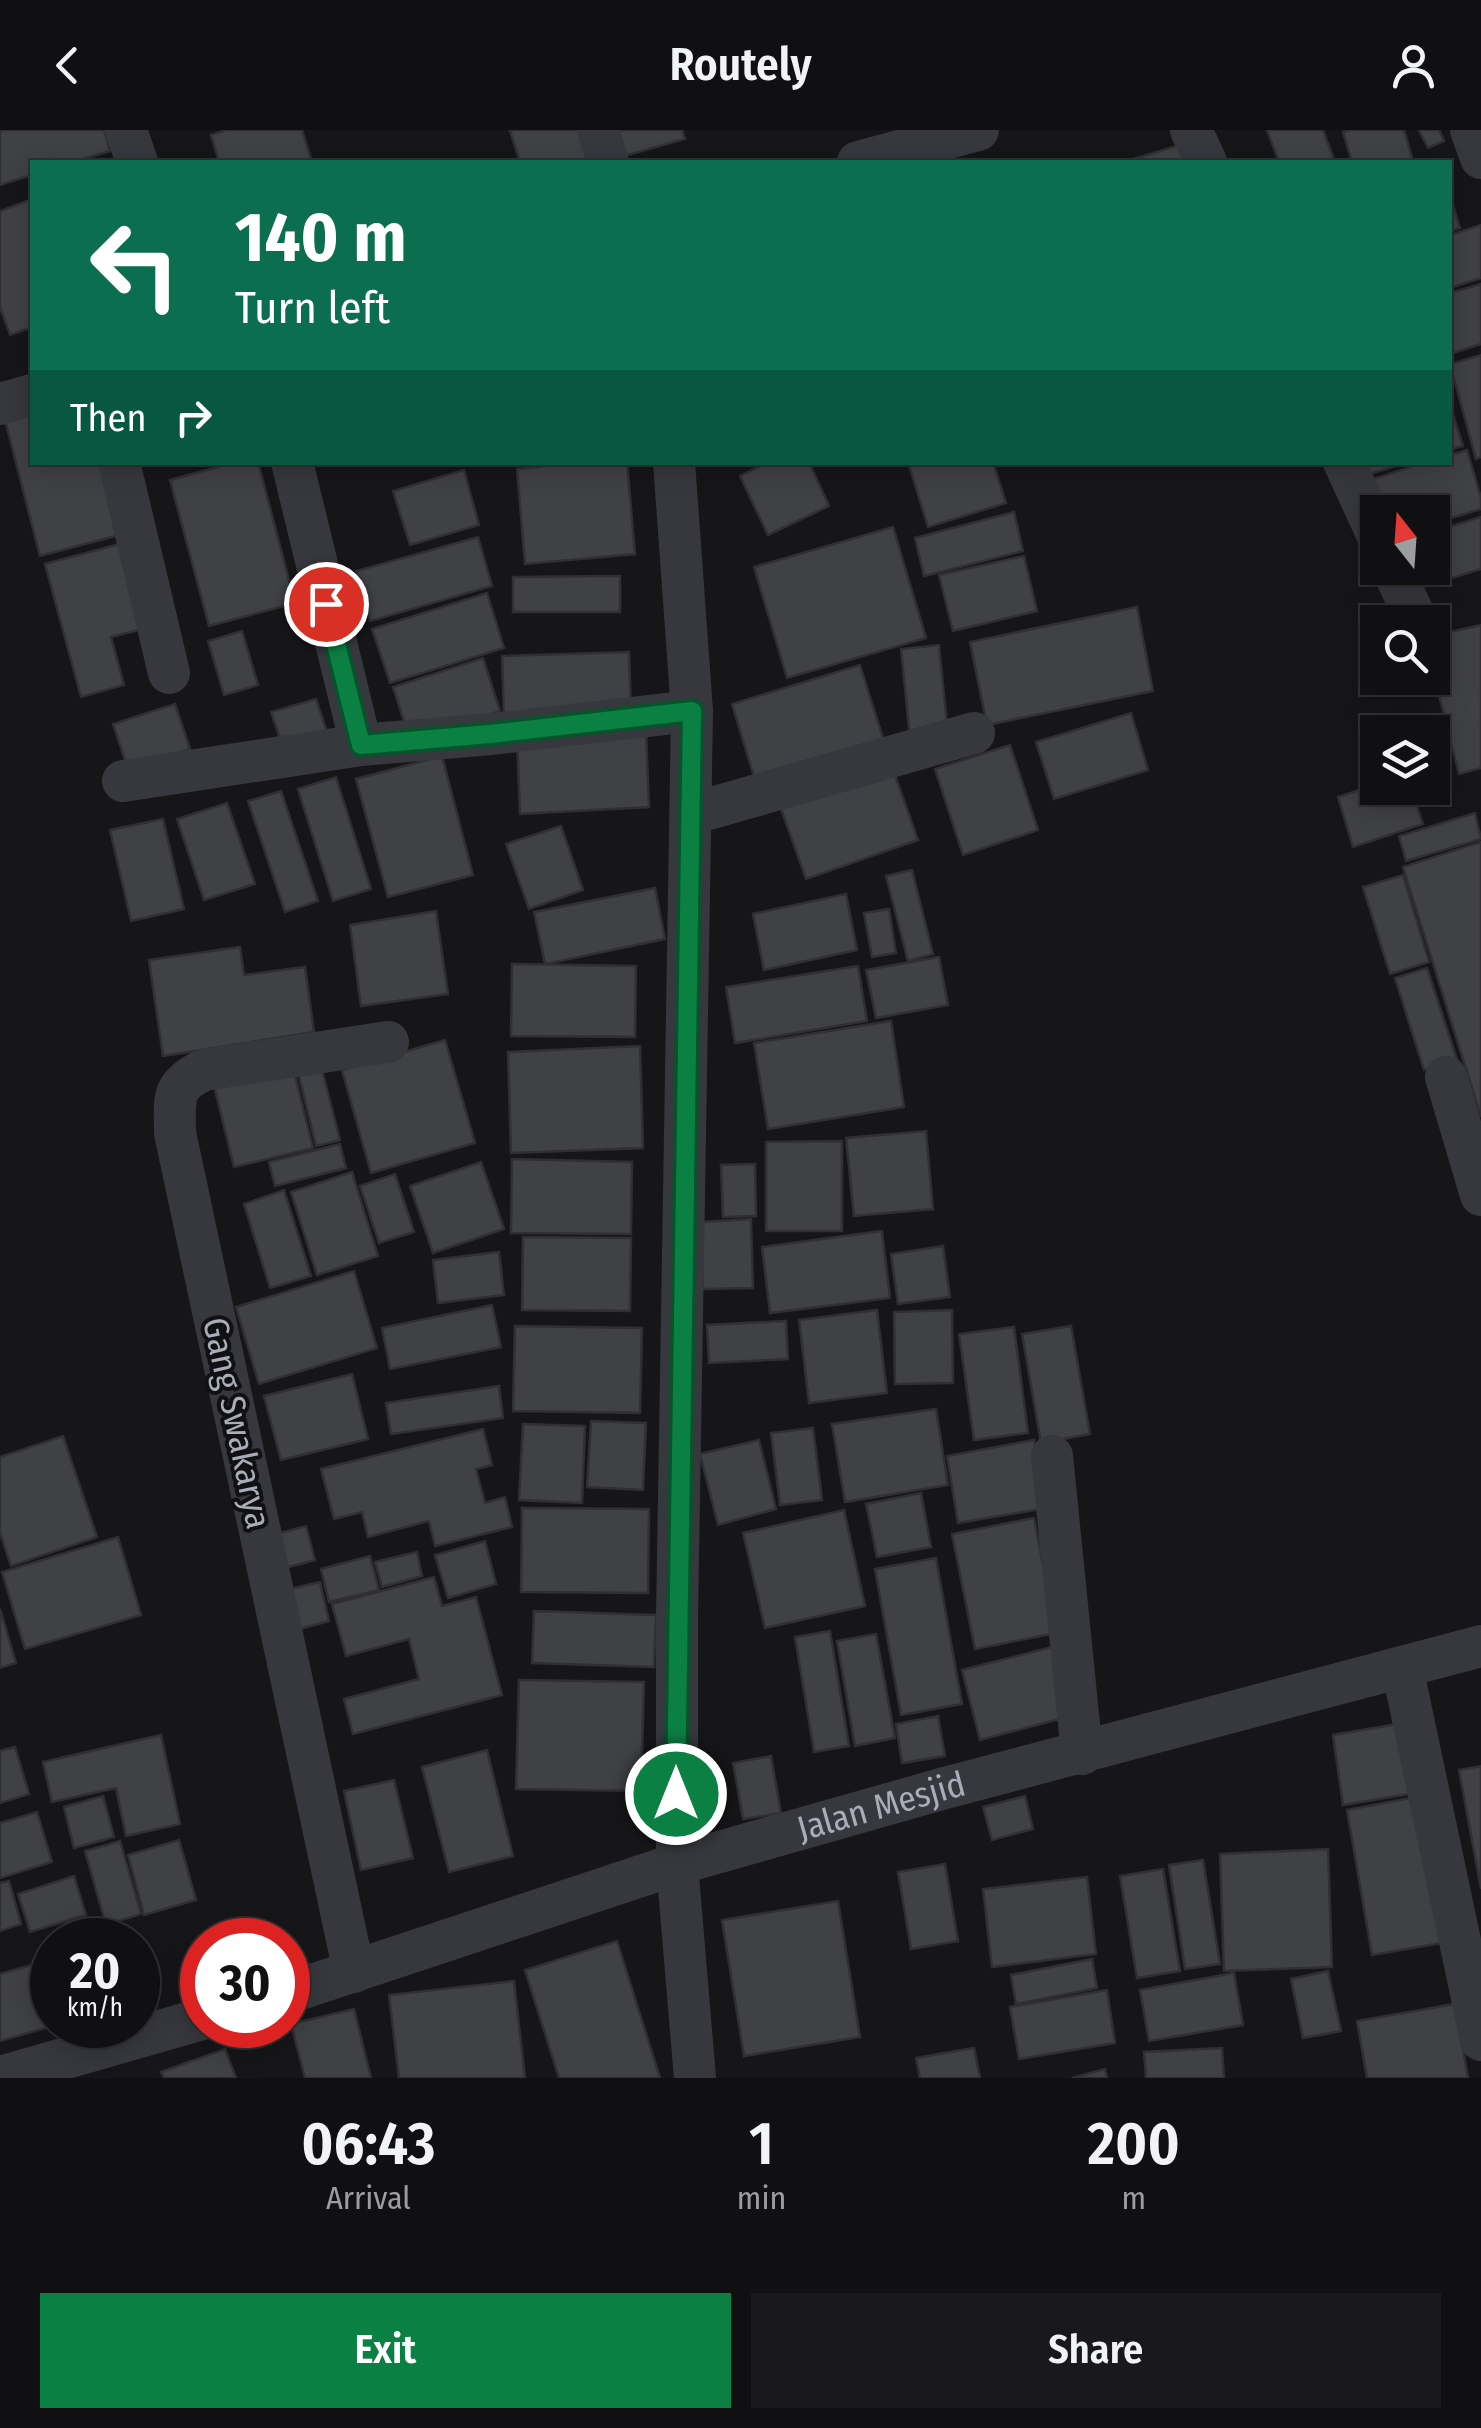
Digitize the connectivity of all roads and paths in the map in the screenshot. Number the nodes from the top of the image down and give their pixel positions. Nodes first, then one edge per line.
1 (126, 130) edge
2 (598, 130) edge
3 (1191, 130) edge
4 (1471, 130) edge
5 (967, 132) edge
6 (1481, 158) edge
7 (136, 160) edge
8 (607, 160) edge
9 (865, 160) edge
10 (1205, 160) edge
11 (30, 396) edge
12 (0, 404) edge
13 (120, 465) edge
14 (293, 465) edge
15 (674, 465) edge
16 (1345, 465) edge
17 (1360, 497) edge
18 (169, 673) dead end
19 (692, 711) junction
20 (974, 733) dead end
21 (361, 745) junction
22 (123, 781) dead end
23 (691, 814) junction
24 (388, 1042) dead end
25 (1446, 1078) dead end
26 (1481, 1195) edge
27 (1052, 1456) dead end
28 (1481, 1646) edge
29 (1402, 1667) junction
30 (1082, 1754) junction
31 (676, 1864) junction
32 (354, 1972) junction
33 (310, 1986) edge
34 (180, 2028) edge
35 (1481, 2040) edge
36 (86, 2067) edge
37 (0, 2077) edge
38 (695, 2078) edge

1 - 7 street
2 - 8 street
3 - 10 street
4 - 6 street
5 - 9 street
11 - 12 street
13 - 18 street
14 - 21 street
15 - 19 street
16 - 17 street
19 - 21 street
19 - 23 street
20 - 23 street
21 - 22 street
23 - 31 street
24 - 32 street, Gang Swakarya
25 - 26 street
27 - 30 street
28 - 29 street, Jalan Mesjid
29 - 30 street, Jalan Mesjid
29 - 35 street
30 - 31 street, Jalan Mesjid
31 - 32 street, Jalan Mesjid
31 - 38 street
32 - 33 street, Jalan Mesjid
34 - 36 street
36 - 37 street

